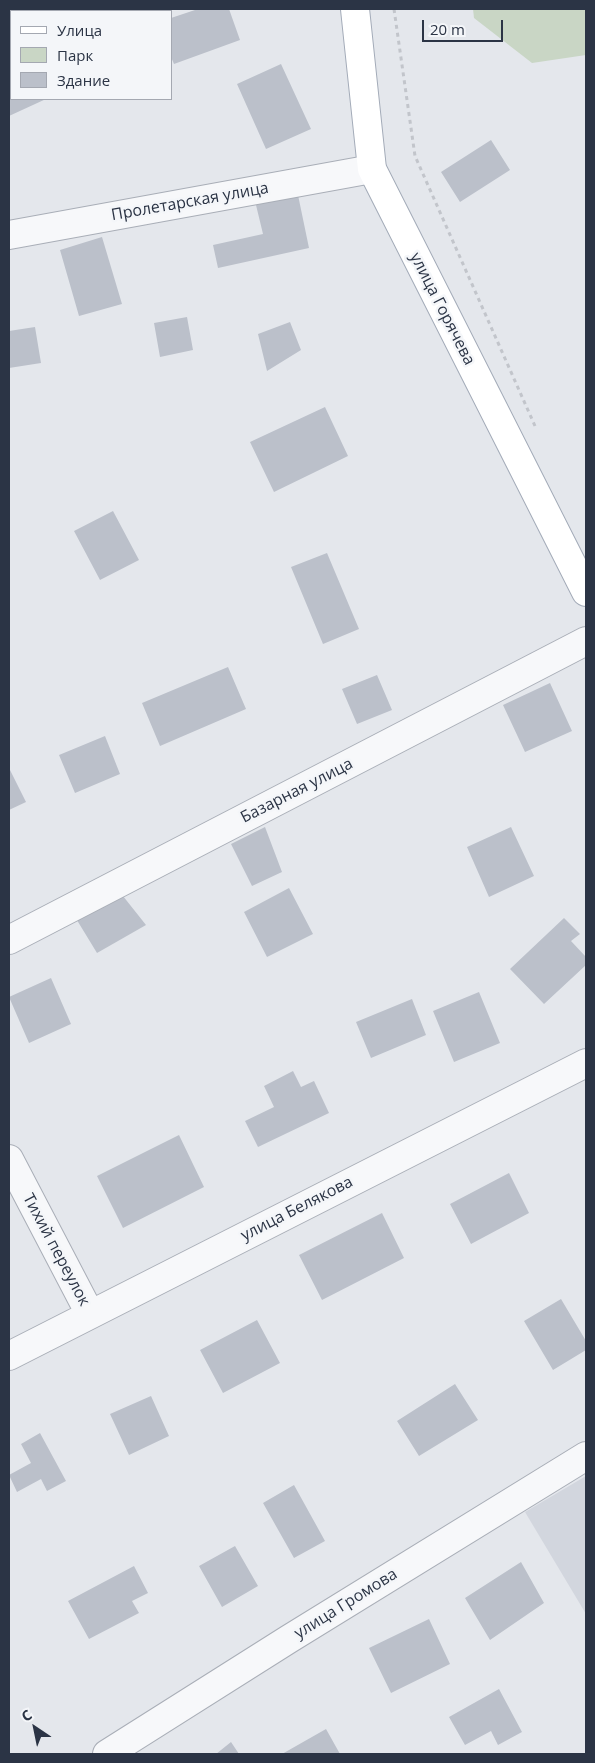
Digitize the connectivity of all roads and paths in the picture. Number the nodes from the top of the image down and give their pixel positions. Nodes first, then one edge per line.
1 (355, 9) edge
2 (394, 9) edge
3 (372, 170) junction
4 (9, 235) edge
5 (538, 433) dead end
6 (586, 592) edge
7 (586, 641) edge
8 (9, 940) edge
9 (586, 1063) edge
10 (9, 1158) edge
11 (90, 1314) junction
12 (9, 1356) edge
13 (586, 1456) edge
14 (107, 1754) edge

1 - 3 main road, улица Горячева
2 - 5 path
3 - 4 street, Пролетарская улица
3 - 6 main road, улица Горячева
7 - 8 street, Базарная улица
9 - 11 street, улица Белякова
10 - 11 street, Тихий переулок
11 - 12 street, улица Белякова
13 - 14 street, улица Громова

